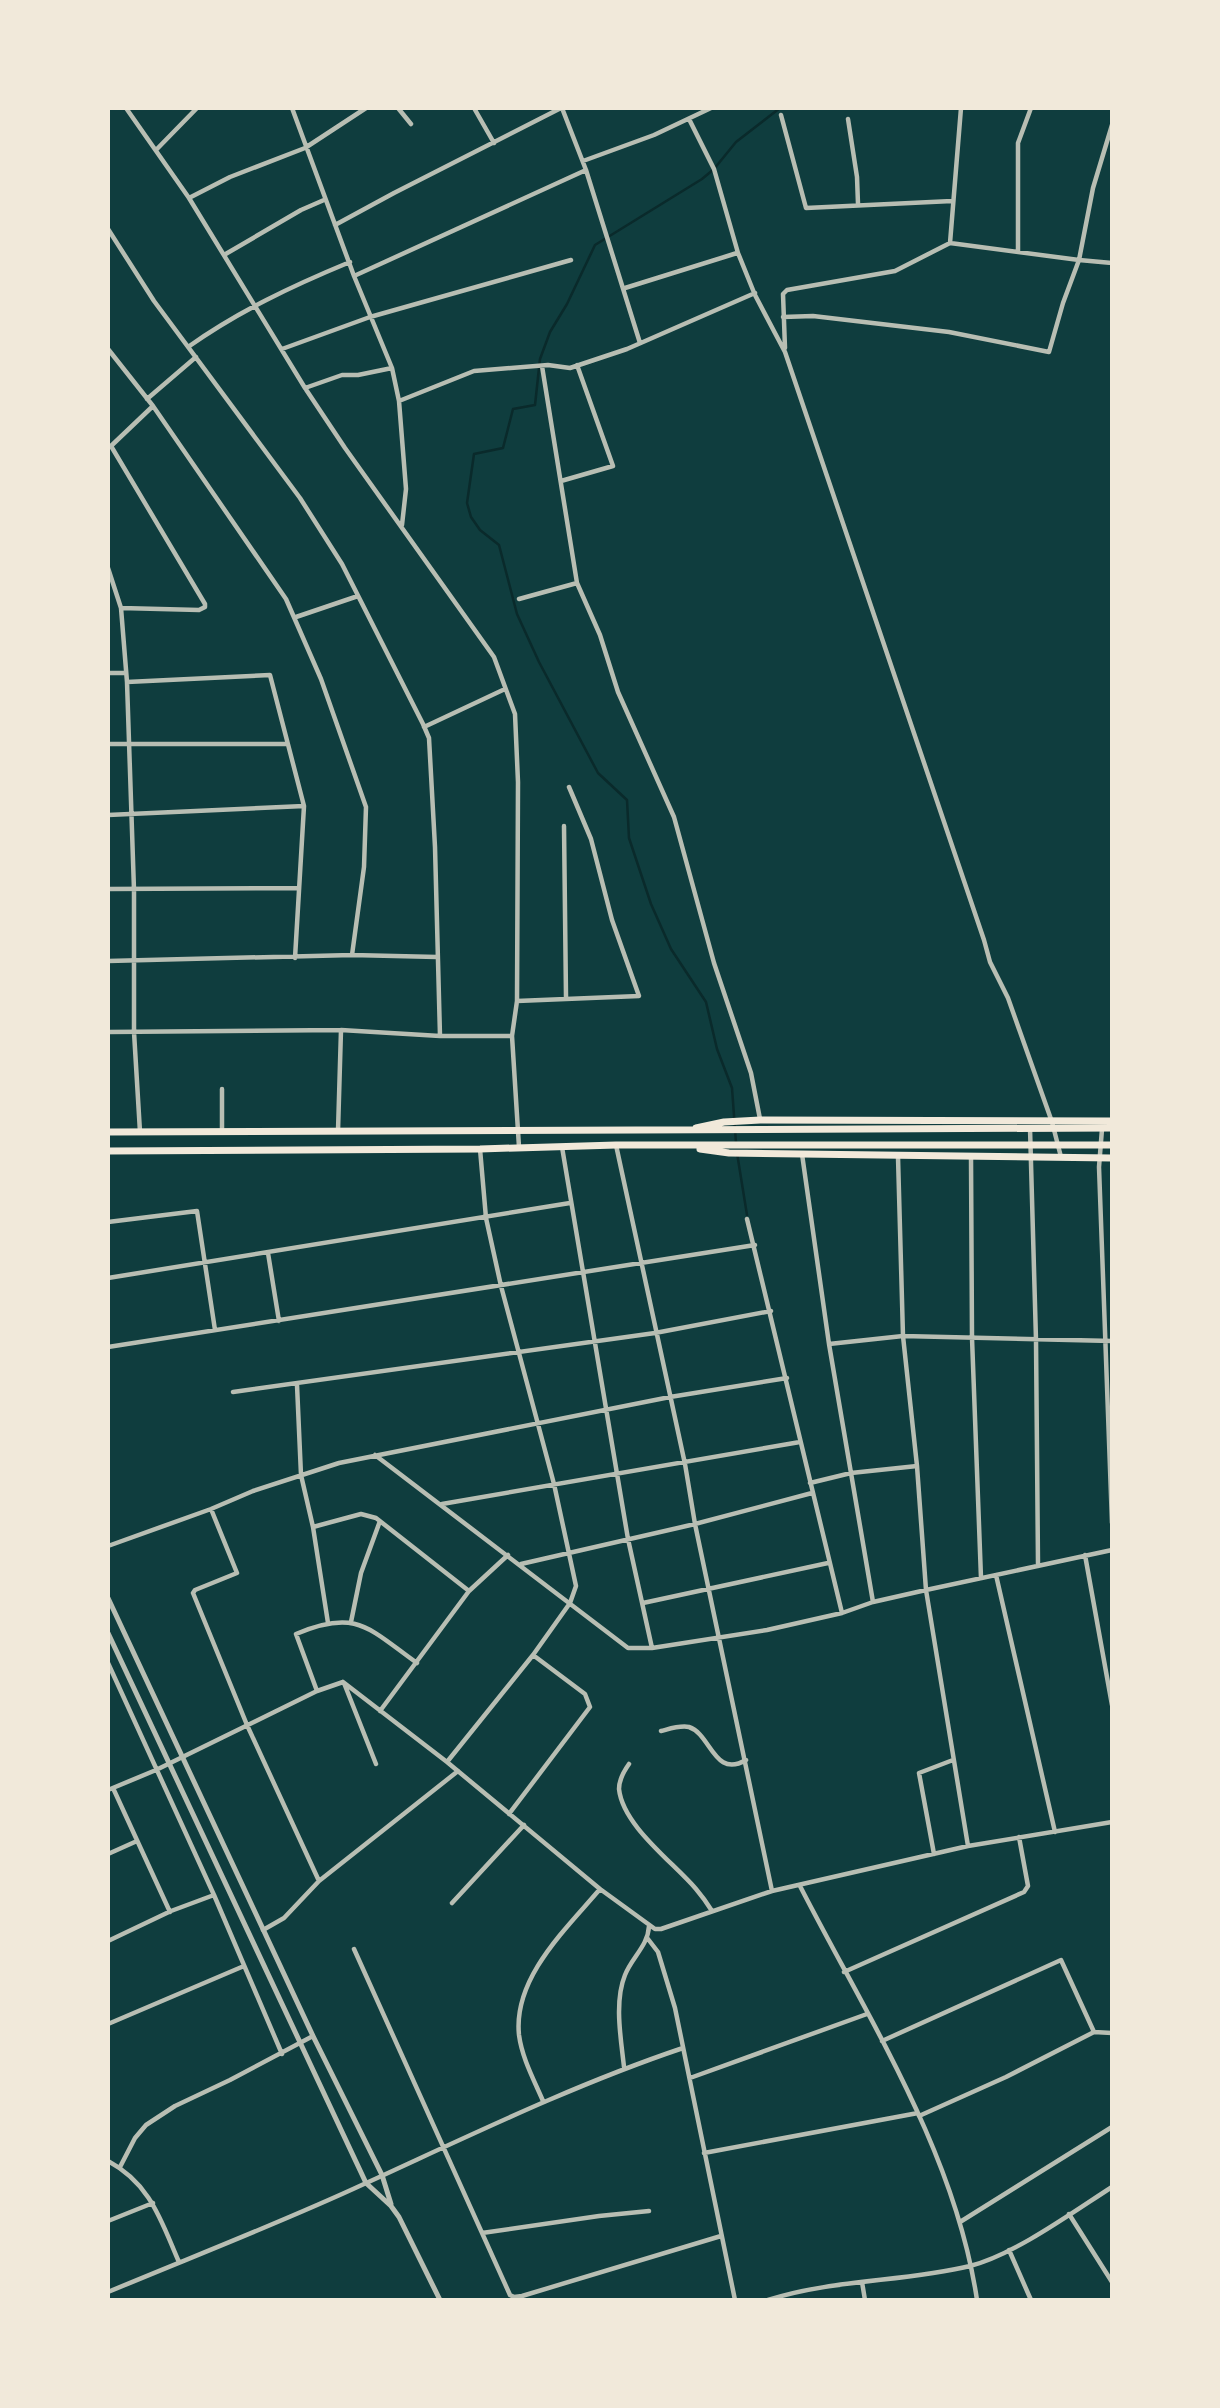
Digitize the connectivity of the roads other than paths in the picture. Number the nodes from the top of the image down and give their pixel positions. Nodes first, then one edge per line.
1 (126, 108) edge
2 (197, 108) edge
3 (292, 108) edge
4 (366, 108) edge
5 (398, 108) edge
6 (474, 108) edge
7 (562, 108) edge
8 (711, 108) edge
9 (955, 108) edge
10 (1031, 108) edge
11 (960, 111) edge
12 (781, 115) dead end
13 (689, 119) junction
14 (848, 119) dead end
15 (411, 124) dead end
16 (1111, 125) edge
17 (495, 143) junction
18 (305, 148) junction
19 (156, 150) junction
20 (583, 161) junction
21 (586, 170) junction
22 (189, 198) junction
23 (325, 200) junction
24 (953, 201) junction
25 (858, 204) junction
26 (335, 225) junction
27 (108, 229) edge
28 (950, 243) junction
29 (1018, 251) junction
30 (738, 253) junction
31 (224, 255) junction
32 (571, 260) dead end
33 (1079, 260) junction
34 (350, 262) junction
35 (1111, 262) edge
36 (354, 276) junction
37 (625, 288) junction
38 (755, 293) junction
39 (255, 304) junction
40 (370, 317) junction
41 (783, 317) junction
42 (640, 343) junction
43 (188, 347) junction
44 (108, 349) edge
45 (282, 349) junction
46 (785, 352) junction
47 (196, 357) junction
48 (577, 365) junction
49 (542, 366) junction
50 (392, 368) junction
51 (305, 388) junction
52 (147, 399) junction
53 (399, 401) junction
54 (153, 406) junction
55 (110, 447) edge
56 (561, 481) junction
57 (402, 526) junction
58 (108, 568) edge
59 (577, 583) junction
60 (358, 596) junction
61 (519, 599) dead end
62 (121, 608) junction
63 (296, 617) junction
64 (108, 673) edge
65 (126, 673) junction
66 (127, 682) junction
67 (505, 689) junction
68 (424, 727) junction
69 (108, 744) edge
70 (129, 744) junction
71 (288, 744) junction
72 (569, 787) dead end
73 (304, 806) junction
74 (108, 815) edge
75 (131, 815) junction
76 (564, 826) dead end
77 (299, 888) junction
78 (108, 889) edge
79 (134, 890) junction
80 (352, 955) junction
81 (437, 957) junction
82 (295, 958) junction
83 (108, 961) edge
84 (133, 961) junction
85 (566, 998) junction
86 (517, 1001) junction
87 (341, 1030) junction
88 (108, 1032) edge
89 (134, 1032) junction
90 (440, 1036) junction
91 (512, 1036) junction
92 (222, 1089) dead end
93 (760, 1120) junction
94 (1030, 1121) junction
95 (1102, 1121) junction
96 (1111, 1121) edge
97 (1052, 1122) junction
98 (1111, 1128) edge
99 (517, 1129) junction
100 (222, 1131) junction
101 (338, 1131) junction
102 (682, 1131) junction
103 (108, 1132) edge
104 (140, 1132) junction
105 (616, 1145) junction
106 (1111, 1145) edge
107 (682, 1146) junction
108 (562, 1147) junction
109 (519, 1148) junction
110 (480, 1149) junction
111 (108, 1151) edge
112 (802, 1154) junction
113 (898, 1157) junction
114 (971, 1157) junction
115 (1032, 1157) junction
116 (1061, 1157) junction
117 (1100, 1158) junction
118 (1111, 1158) edge
119 (570, 1203) junction
120 (486, 1218) junction
121 (747, 1219) dead end
122 (108, 1222) edge
123 (755, 1245) junction
124 (268, 1253) junction
125 (205, 1261) junction
126 (642, 1264) junction
127 (582, 1273) junction
128 (108, 1278) edge
129 (501, 1286) junction
130 (771, 1311) junction
131 (279, 1321) junction
132 (215, 1330) junction
133 (655, 1333) junction
134 (903, 1336) junction
135 (972, 1338) junction
136 (595, 1340) junction
137 (1036, 1340) junction
138 (1104, 1341) junction
139 (1111, 1341) edge
140 (829, 1344) junction
141 (108, 1347) edge
142 (518, 1353) junction
143 (787, 1378) junction
144 (297, 1385) junction
145 (233, 1392) dead end
146 (670, 1398) junction
147 (608, 1410) junction
148 (537, 1424) junction
149 (800, 1443) junction
150 (375, 1455) junction
151 (685, 1464) junction
152 (917, 1466) junction
153 (851, 1473) junction
154 (301, 1475) junction
155 (618, 1475) junction
156 (810, 1483) junction
157 (554, 1484) junction
158 (812, 1493) junction
159 (441, 1505) junction
160 (211, 1509) junction
161 (380, 1521) junction
162 (1111, 1523) edge
163 (695, 1524) junction
164 (313, 1527) junction
165 (628, 1539) junction
166 (108, 1546) edge
167 (1111, 1550) edge
168 (570, 1552) junction
169 (508, 1555) junction
170 (1085, 1555) junction
171 (828, 1563) junction
172 (520, 1564) junction
173 (1038, 1564) junction
174 (996, 1575) junction
175 (981, 1578) junction
176 (708, 1589) junction
177 (926, 1590) junction
178 (469, 1591) junction
179 (108, 1598) edge
180 (873, 1602) junction
181 (643, 1603) junction
182 (570, 1604) junction
183 (842, 1613) junction
184 (351, 1622) junction
185 (328, 1623) junction
186 (108, 1633) edge
187 (718, 1636) junction
188 (652, 1648) junction
189 (533, 1655) junction
190 (108, 1663) edge
191 (417, 1663) junction
192 (343, 1682) junction
193 (317, 1691) junction
194 (1111, 1705) edge
195 (380, 1711) junction
196 (247, 1725) junction
197 (661, 1731) dead end
198 (183, 1756) junction
199 (746, 1760) junction
200 (953, 1760) junction
201 (447, 1762) junction
202 (169, 1764) junction
203 (376, 1764) dead end
204 (629, 1764) dead end
205 (156, 1770) junction
206 (458, 1770) junction
207 (111, 1789) edge
208 (509, 1814) junction
209 (1111, 1822) edge
210 (524, 1825) junction
211 (1055, 1832) junction
212 (1019, 1837) junction
213 (137, 1841) junction
214 (968, 1846) junction
215 (108, 1854) edge
216 (934, 1854) junction
217 (319, 1881) junction
218 (800, 1886) junction
219 (600, 1889) junction
220 (772, 1891) junction
221 (214, 1895) junction
222 (452, 1903) dead end
223 (712, 1911) junction
224 (170, 1912) junction
225 (649, 1926) junction
226 (263, 1930) junction
227 (648, 1939) junction
228 (108, 1941) edge
229 (354, 1949) dead end
230 (244, 1966) junction
231 (844, 1972) junction
232 (868, 2014) junction
233 (108, 2024) edge
234 (1094, 2032) junction
235 (1111, 2033) edge
236 (313, 2036) junction
237 (882, 2041) junction
238 (299, 2043) junction
239 (683, 2048) junction
240 (282, 2053) junction
241 (624, 2067) junction
242 (690, 2078) junction
243 (543, 2101) junction
244 (919, 2115) junction
245 (1111, 2127) edge
246 (443, 2148) junction
247 (704, 2153) junction
248 (108, 2161) edge
249 (120, 2167) junction
250 (382, 2175) junction
251 (366, 2183) junction
252 (1111, 2187) edge
253 (153, 2203) junction
254 (391, 2206) junction
255 (649, 2211) dead end
256 (1069, 2214) junction
257 (108, 2221) edge
258 (960, 2222) junction
259 (482, 2233) junction
260 (722, 2236) junction
261 (1009, 2250) junction
262 (179, 2262) junction
263 (972, 2265) junction
264 (862, 2282) junction
265 (1111, 2283) edge
266 (108, 2292) edge
267 (771, 2299) edge
268 (440, 2300) edge
269 (735, 2300) edge
270 (865, 2300) edge
271 (977, 2300) edge
272 (1031, 2300) edge

1 - 19 street
2 - 19 street
3 - 18 street
4 - 18 street
5 - 15 street
6 - 17 street
7 - 17 street
7 - 20 street
8 - 13 street
9 - 11 street
10 - 29 street
11 - 24 street
12 - 25 street
13 - 20 street
13 - 30 street
14 - 25 street
16 - 33 street
17 - 26 street
18 - 22 street
18 - 23 street
19 - 22 street
20 - 21 street
21 - 36 street
21 - 37 street
22 - 31 street
23 - 26 street
23 - 31 street
24 - 25 street
24 - 28 street
26 - 34 street
27 - 43 street
28 - 29 street
28 - 41 street
29 - 33 street
30 - 37 street
30 - 38 street
31 - 39 street
32 - 40 street
33 - 35 street
33 - 41 street
34 - 36 street
34 - 39 street
36 - 40 street
37 - 42 street
38 - 42 street
38 - 46 street
39 - 43 street
39 - 45 street
40 - 45 street
40 - 50 street
41 - 46 street
42 - 48 street
43 - 47 street
44 - 52 street
45 - 51 street
46 - 97 street
47 - 52 street
47 - 60 street
48 - 49 street
48 - 56 street
49 - 53 street
49 - 56 street
50 - 51 street
50 - 53 street
51 - 57 street
52 - 54 street
53 - 57 street
54 - 55 street
54 - 63 street
55 - 62 street
56 - 59 street
57 - 67 street
58 - 62 street
59 - 61 street
59 - 93 street
60 - 63 street
60 - 68 street
62 - 65 street
63 - 80 street
64 - 65 street
65 - 66 street
66 - 70 street
66 - 71 street
67 - 68 street
67 - 86 street
68 - 81 street
69 - 70 street
70 - 71 street
70 - 75 street
71 - 73 street
72 - 85 street
73 - 75 street
73 - 77 street
74 - 75 street
75 - 79 street
76 - 85 street
77 - 79 street
77 - 82 street
78 - 79 street
79 - 84 street
80 - 81 street
80 - 82 street
81 - 90 street
82 - 84 street
83 - 84 street
84 - 89 street
85 - 86 street
86 - 91 street
87 - 89 street
87 - 90 street
87 - 101 street
88 - 89 street
89 - 104 street
90 - 91 street
91 - 99 street
92 - 100 street
93 - 94 highway
93 - 102 highway
94 - 97 highway
94 - 115 street
95 - 96 highway
95 - 97 highway
95 - 117 street
97 - 116 street
98 - 102 highway
99 - 101 highway
99 - 102 highway
99 - 109 street
100 - 101 highway
100 - 104 highway
103 - 104 highway
105 - 107 highway
105 - 108 highway
105 - 126 street
106 - 107 highway
107 - 112 highway
108 - 109 highway
108 - 119 street
109 - 110 highway
110 - 111 highway
110 - 120 street
112 - 113 highway
112 - 140 street
113 - 114 highway
113 - 134 street
114 - 115 highway
114 - 135 street
115 - 116 highway
115 - 137 street
116 - 117 highway
117 - 118 highway
117 - 138 street
119 - 120 street
119 - 127 street
120 - 124 street
120 - 129 street
121 - 123 street
122 - 125 street
123 - 126 street
123 - 130 street
124 - 125 street
124 - 131 street
125 - 128 street
125 - 132 street
126 - 127 street
126 - 133 street
127 - 129 street
127 - 136 street
129 - 131 street
129 - 142 street
130 - 133 street
130 - 143 street
131 - 132 street
132 - 141 street
133 - 136 street
133 - 146 street
134 - 135 street
134 - 140 street
134 - 152 street
135 - 137 street
135 - 175 street
136 - 142 street
136 - 147 street
137 - 138 street
137 - 173 street
138 - 139 street
138 - 162 street
140 - 153 street
142 - 144 street
142 - 148 street
143 - 146 street
143 - 149 street
144 - 145 street
144 - 154 street
146 - 147 street
146 - 151 street
147 - 148 street
147 - 155 street
148 - 150 street
148 - 157 street
149 - 151 street
149 - 156 street
150 - 154 street
150 - 159 street
151 - 155 street
151 - 163 street
152 - 153 street
152 - 177 street
153 - 156 street
153 - 180 street
154 - 160 street
154 - 164 street
155 - 157 street
155 - 165 street
156 - 158 street
157 - 159 street
157 - 168 street
158 - 163 street
158 - 171 street
159 - 169 street
160 - 166 street
160 - 196 street
161 - 164 street
161 - 178 street
161 - 184 street
163 - 165 street
163 - 176 street
164 - 185 street
165 - 168 street
165 - 181 street
167 - 170 street
168 - 172 street
168 - 182 street
169 - 172 street
169 - 178 street
170 - 173 street
170 - 194 street
171 - 176 street
171 - 183 street
172 - 182 street
173 - 174 street
174 - 175 street
174 - 211 street
175 - 177 street
176 - 181 street
176 - 187 street
177 - 180 street
177 - 200 street
178 - 191 street
179 - 198 street
180 - 183 street
181 - 188 street
182 - 188 street
182 - 189 street
183 - 187 street
184 - 185 street
184 - 191 street
185 - 193 street
186 - 202 street
187 - 188 street
187 - 199 street
189 - 201 street
189 - 208 street
190 - 205 street
191 - 195 street
192 - 193 street
192 - 195 street
192 - 203 street
193 - 196 street
195 - 201 street
196 - 198 street
196 - 217 street
197 - 199 street
198 - 202 street
198 - 226 street
199 - 220 street
200 - 214 street
200 - 216 street
201 - 206 street
202 - 205 street
202 - 238 street
204 - 223 street
205 - 207 street
205 - 221 street
206 - 208 street
206 - 217 street
207 - 213 street
208 - 210 street
209 - 211 street
210 - 219 street
210 - 222 street
211 - 212 street
212 - 214 street
212 - 231 street
213 - 215 street
213 - 224 street
214 - 216 street
216 - 218 street
217 - 226 street
218 - 220 street
218 - 231 street
219 - 225 street
219 - 243 street
220 - 223 street
221 - 224 street
221 - 230 street
223 - 225 street
224 - 228 street
225 - 227 street
226 - 236 street
227 - 239 street
227 - 241 street
229 - 246 street
230 - 233 street
230 - 240 street
231 - 232 street
232 - 237 street
232 - 242 street
234 - 235 street
234 - 237 street
234 - 244 street
236 - 238 street
236 - 250 street
237 - 244 street
238 - 240 street
238 - 251 street
239 - 241 street
239 - 242 street
240 - 249 street
241 - 243 street
242 - 247 street
243 - 246 street
244 - 247 street
244 - 258 street
245 - 258 street
246 - 250 street
246 - 259 street
247 - 260 street
248 - 249 street
249 - 253 street
250 - 251 street
250 - 254 street
251 - 254 street
251 - 262 street
252 - 256 street
253 - 257 street
253 - 262 street
254 - 268 street
255 - 259 street
256 - 261 street
256 - 265 street
258 - 263 street
259 - 260 street
260 - 269 street
261 - 263 street
261 - 272 street
262 - 266 street
263 - 264 street
263 - 271 street
264 - 267 street
264 - 270 street

